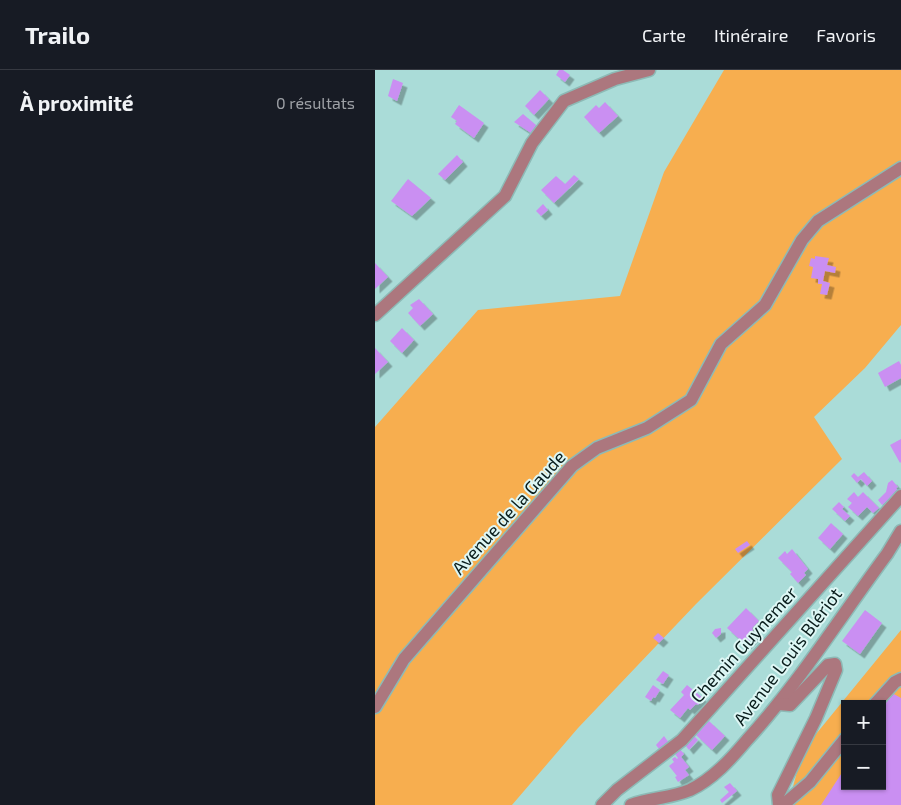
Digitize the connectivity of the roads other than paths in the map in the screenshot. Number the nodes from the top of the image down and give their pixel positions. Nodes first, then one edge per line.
1 (649, 70) edge
2 (901, 168) edge
3 (375, 315) edge
4 (901, 496) edge
5 (901, 531) edge
6 (901, 678) edge
7 (879, 700) edge
8 (779, 704) junction
9 (375, 707) edge
10 (841, 744) edge
11 (602, 805) edge
12 (631, 805) edge
13 (779, 805) edge
14 (783, 805) edge

1 - 3 street
2 - 9 street, Avenue de la Gaude
4 - 11 street, Chemin Guynemer
5 - 8 street, Avenue Louis Blériot
6 - 7 street
8 - 12 street, Avenue Louis Blériot
8 - 13 street
10 - 14 street

